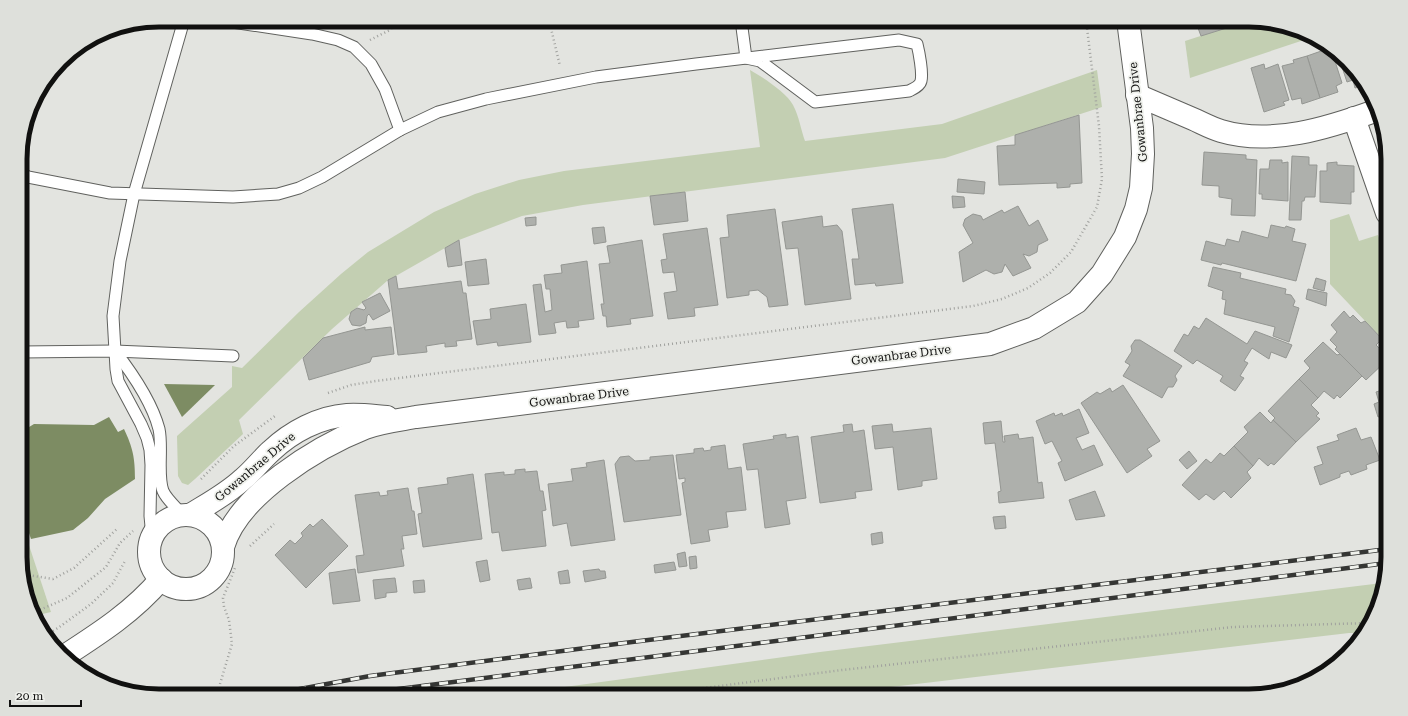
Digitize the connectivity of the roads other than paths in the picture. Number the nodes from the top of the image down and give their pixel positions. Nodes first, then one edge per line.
1 (182, 27) edge
2 (266, 27) edge
3 (742, 27) edge
4 (1129, 27) edge
5 (746, 58) junction
6 (1137, 95) junction
7 (1372, 112) edge
8 (1354, 118) junction
9 (400, 130) junction
10 (27, 176) edge
11 (134, 194) junction
12 (1381, 196) edge
13 (116, 351) junction
14 (27, 352) edge
15 (233, 356) dead end
16 (416, 417) junction
17 (186, 515) junction
18 (152, 537) junction
19 (223, 547) junction
20 (161, 579) junction
21 (69, 653) edge

1 - 11 lane
2 - 9 lane
3 - 5 lane
4 - 6 street, Gowanbrae Drive
5 - 5 lane
5 - 9 lane
6 - 8 street
6 - 16 street, Gowanbrae Drive
7 - 8 street
8 - 12 street
9 - 11 lane
10 - 11 lane
11 - 13 lane
13 - 14 lane
13 - 15 lane
13 - 17 lane
13 - 18 lane
16 - 17 street, Gowanbrae Drive
16 - 19 street, Gowanbrae Drive
17 - 18 street
17 - 19 street
18 - 20 street
19 - 20 street
20 - 21 street

